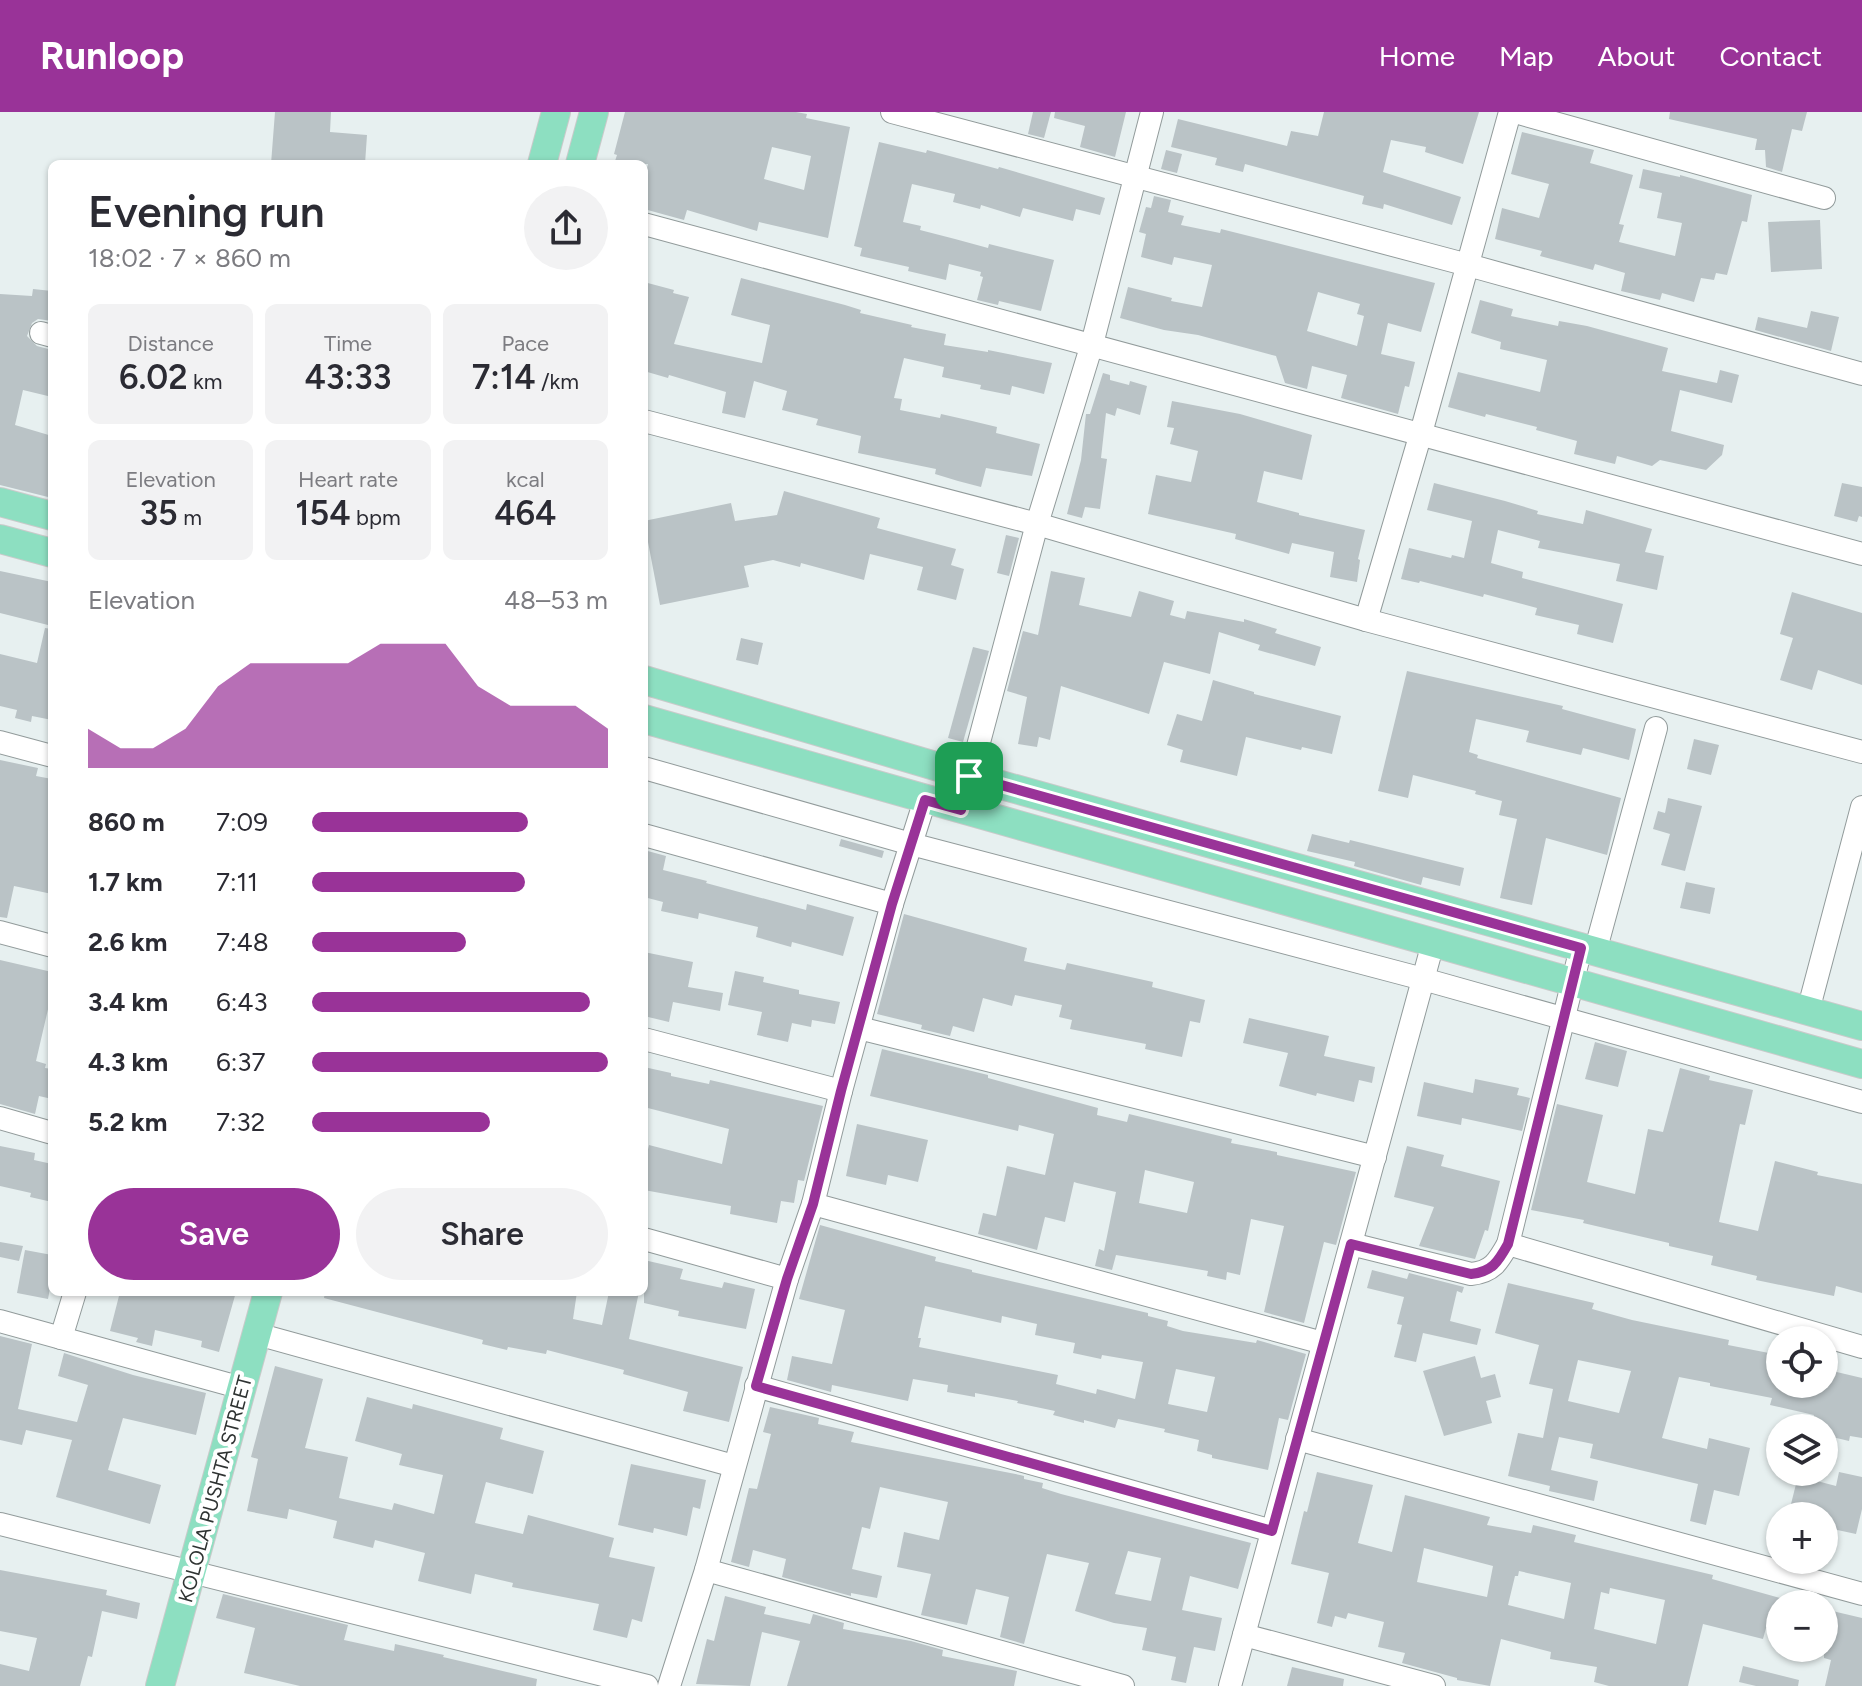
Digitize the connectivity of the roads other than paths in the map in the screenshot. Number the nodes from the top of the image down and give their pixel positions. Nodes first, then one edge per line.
1 (556, 112) edge
2 (594, 112) edge
3 (892, 112) edge
4 (1152, 112) edge
5 (1512, 112) edge
6 (543, 160) edge
7 (581, 160) edge
8 (1135, 177) junction
9 (1824, 198) dead end
10 (648, 225) edge
11 (1468, 265) junction
12 (1092, 344) junction
13 (1862, 374) edge
14 (648, 422) edge
15 (1421, 433) junction
16 (0, 502) edge
17 (48, 515) edge
18 (1037, 524) junction
19 (0, 539) edge
20 (48, 552) edge
21 (1862, 554) edge
22 (1366, 620) junction
23 (648, 681) edge
24 (648, 720) edge
25 (1656, 728) dead end
26 (0, 742) edge
27 (1862, 752) edge
28 (48, 755) edge
29 (648, 769) edge
30 (969, 776) junction
31 (925, 800) junction
32 (1862, 807) edge
33 (961, 810) junction
34 (648, 836) edge
35 (911, 844) junction
36 (892, 904) junction
37 (0, 932) edge
38 (1433, 943) junction
39 (48, 945) edge
40 (1588, 950) junction
41 (1423, 979) junction
42 (1572, 982) junction
43 (1808, 1011) junction
44 (1563, 1019) junction
45 (1862, 1026) edge
46 (859, 1028) junction
47 (648, 1040) edge
48 (1862, 1064) edge
49 (841, 1091) junction
50 (1862, 1102) edge
51 (0, 1118) edge
52 (48, 1132) edge
53 (1375, 1157) junction
54 (813, 1204) junction
55 (648, 1240) edge
56 (1351, 1244) junction
57 (1508, 1244) junction
58 (787, 1279) junction
59 (74, 1296) edge
60 (267, 1296) edge
61 (0, 1321) edge
62 (257, 1334) junction
63 (61, 1338) junction
64 (1323, 1343) junction
65 (1862, 1347) edge
66 (756, 1386) junction
67 (242, 1388) junction
68 (1297, 1439) junction
69 (734, 1466) junction
70 (0, 1524) edge
71 (1272, 1531) junction
72 (706, 1570) junction
73 (192, 1572) junction
74 (1862, 1594) edge
75 (1244, 1635) junction
76 (160, 1686) edge
77 (647, 1686) edge
78 (669, 1686) edge
79 (1123, 1686) edge
80 (1230, 1686) edge
81 (1434, 1686) edge

1 - 6 main road
2 - 7 main road
3 - 8 street
4 - 8 street
5 - 9 street
5 - 11 street
8 - 11 street
8 - 12 street
10 - 12 street
11 - 13 street
11 - 15 street
12 - 15 street
12 - 18 street
14 - 18 street
15 - 21 street
15 - 22 street
16 - 17 main road
18 - 22 street
18 - 30 street
19 - 20 main road
22 - 27 street
23 - 30 main road
24 - 31 main road
25 - 40 street
26 - 28 street
29 - 35 street
30 - 33 street
30 - 40 main road
31 - 33 main road
31 - 35 street
32 - 43 street
33 - 38 main road
34 - 36 street
35 - 36 street
35 - 41 street
36 - 46 street
37 - 39 street
38 - 41 street
38 - 42 main road
40 - 42 street
40 - 43 main road
41 - 44 street
41 - 53 street
42 - 44 street
42 - 48 main road
43 - 45 main road
44 - 50 street
44 - 57 street
46 - 49 street
46 - 53 street
47 - 49 street
49 - 54 street
51 - 52 street
53 - 56 street
54 - 58 street
54 - 64 street
55 - 58 street
56 - 57 street
56 - 64 street
57 - 65 street
58 - 66 street
59 - 63 street
60 - 62 main road, KOLOLA PUSHTA STREET
61 - 63 street
62 - 67 main road, KOLOLA PUSHTA STREET
62 - 69 street
63 - 67 street
64 - 68 street
66 - 69 street
66 - 71 street
67 - 73 main road, KOLOLA PUSHTA STREET
68 - 71 street
68 - 74 street
69 - 72 street
70 - 73 street
71 - 75 street
72 - 78 street
72 - 79 street
73 - 76 main road, KOLOLA PUSHTA STREET
73 - 77 street
75 - 80 street
75 - 81 street

